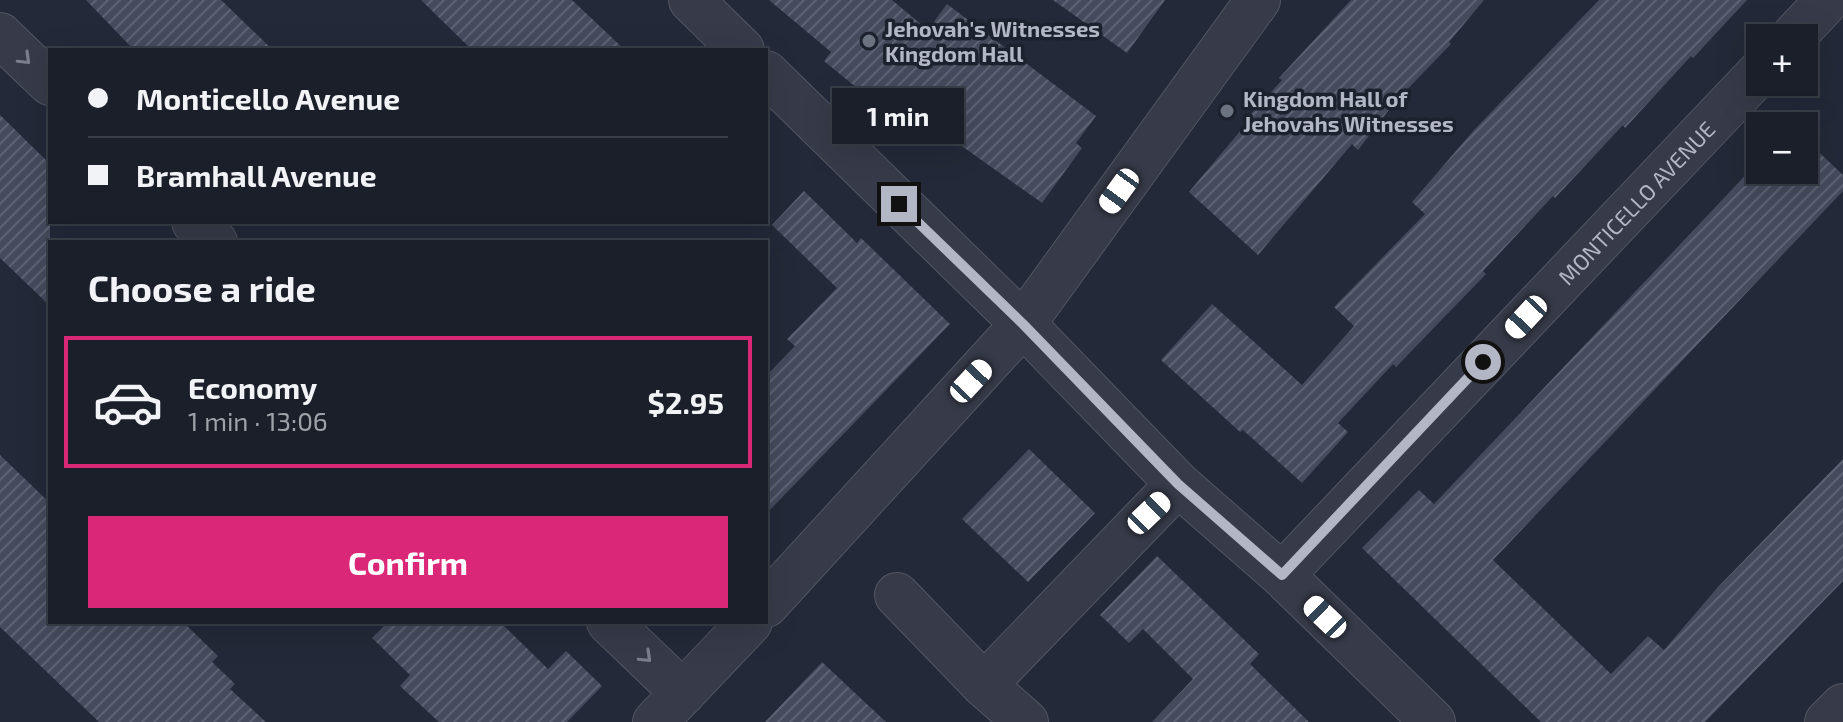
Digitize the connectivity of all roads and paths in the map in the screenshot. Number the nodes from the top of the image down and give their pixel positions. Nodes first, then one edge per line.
1 (691, 0) edge
2 (1258, 0) edge
3 (1828, 0) edge
4 (1805, 24) edge
5 (0, 35) edge
6 (740, 48) edge
7 (768, 75) edge
8 (48, 81) edge
9 (1746, 87) edge
10 (196, 224) edge
11 (213, 240) edge
12 (1023, 324) junction
13 (1178, 484) junction
14 (1282, 575) junction
15 (897, 595) dead end
16 (768, 603) edge
17 (610, 624) edge
18 (748, 624) edge
19 (984, 685) junction
20 (1843, 706) edge
21 (669, 707) edge
22 (1026, 722) edge
23 (1433, 722) edge
24 (1827, 722) edge

1 - 6 street
2 - 12 street
3 - 4 street
5 -> 8 street
7 - 12 street
9 - 14 street, MONTICELLO AVENUE
10 - 11 street
12 - 13 street
12 - 16 street
13 - 14 street
13 - 19 street
14 - 23 street
15 - 19 street
17 -> 21 street
18 - 21 street
19 - 22 street
20 - 24 street

